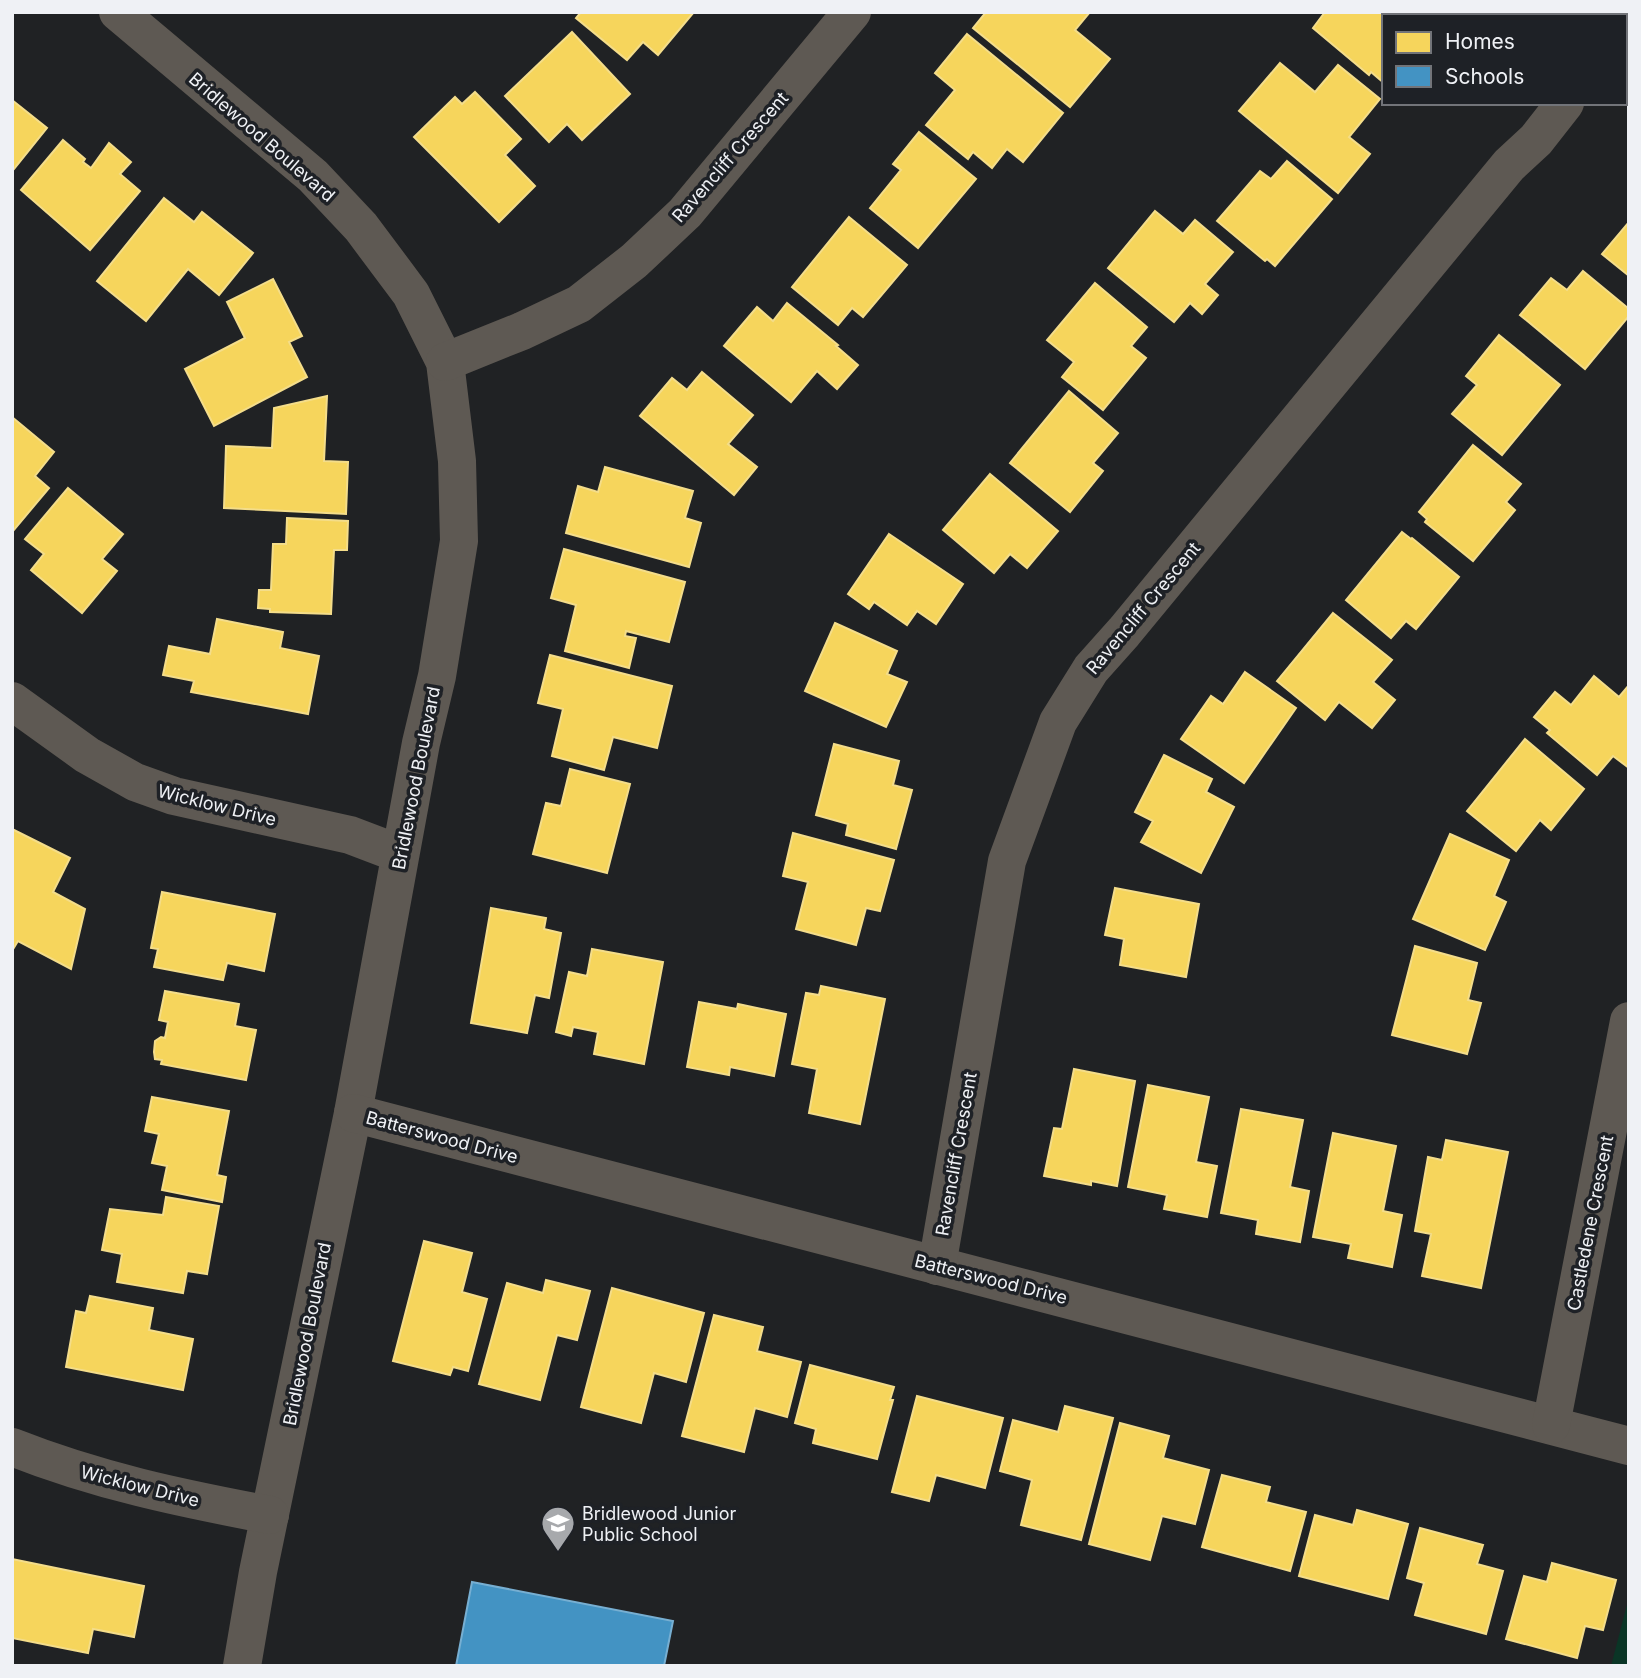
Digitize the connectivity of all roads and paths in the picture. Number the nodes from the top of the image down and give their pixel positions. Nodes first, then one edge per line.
1 (118, 12) edge
2 (852, 12) edge
3 (1563, 105) edge
4 (445, 362) junction
5 (12, 701) edge
6 (400, 854) junction
7 (1629, 1021) edge
8 (353, 1113) junction
9 (937, 1266) junction
10 (1551, 1424) junction
11 (1629, 1446) edge
12 (12, 1447) edge
13 (270, 1515) junction
14 (242, 1666) edge

1 - 4 street, Bridlewood Boulevard
2 - 4 street, Ravencliff Crescent
3 - 9 street, Ravencliff Crescent
4 - 6 street, Bridlewood Boulevard
5 - 6 street, Wicklow Drive
6 - 8 street, Bridlewood Boulevard
7 - 10 street, Castledene Crescent
8 - 9 street, Batterswood Drive
8 - 13 street, Bridlewood Boulevard
9 - 10 street, Batterswood Drive
10 - 11 street, Batterswood Drive
12 - 13 street, Wicklow Drive
13 - 14 street, Bridlewood Boulevard

